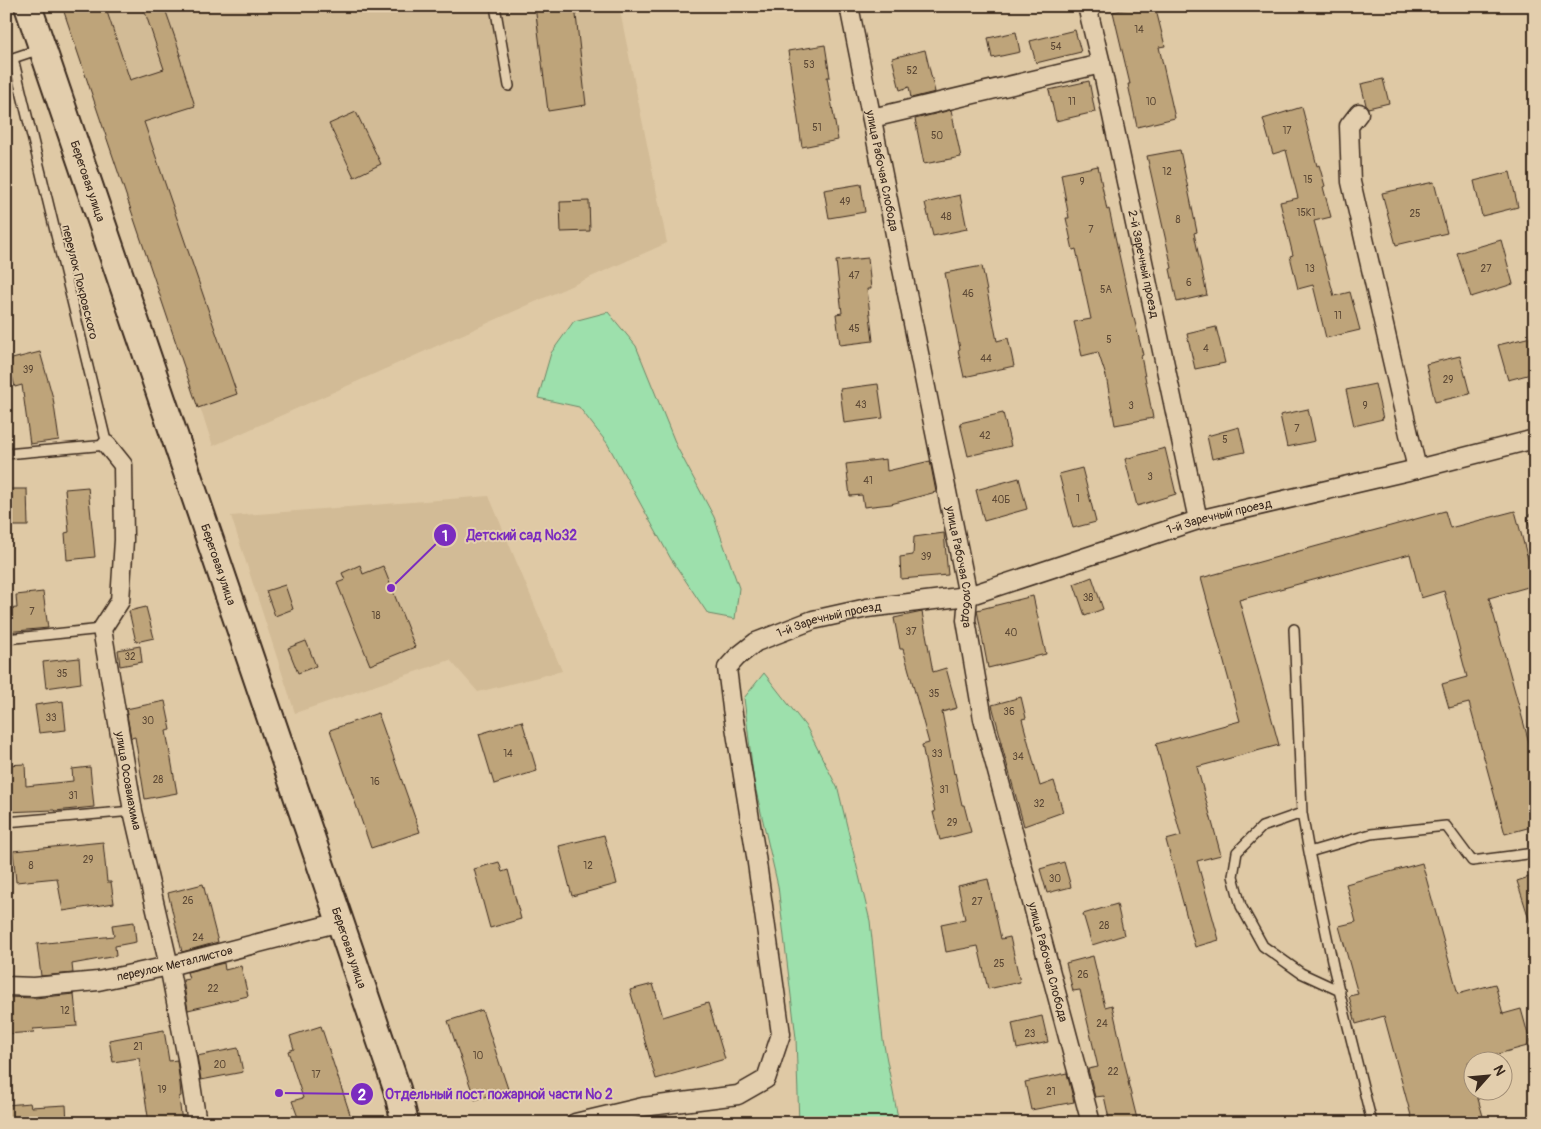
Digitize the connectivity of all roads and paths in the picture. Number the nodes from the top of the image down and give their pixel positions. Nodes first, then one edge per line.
1 (28, 6) edge
2 (495, 6) edge
3 (849, 6) edge
4 (1087, 6) edge
5 (43, 48) junction
6 (1101, 64) junction
7 (509, 86) dead end
8 (1359, 113) dead end
9 (872, 118) junction
10 (1535, 439) edge
11 (107, 445) junction
12 (6, 454) edge
13 (1417, 469) junction
14 (1198, 520) junction
15 (968, 596) junction
16 (102, 629) junction
17 (1294, 629) dead end
18 (6, 639) edge
19 (133, 811) junction
20 (1302, 812) junction
21 (6, 822) edge
22 (1309, 852) junction
23 (1535, 853) edge
24 (340, 922) junction
25 (169, 966) junction
26 (6, 986) edge
27 (1340, 991) junction
28 (197, 1123) edge
29 (405, 1123) edge
30 (576, 1123) edge
31 (1091, 1123) edge
32 (1372, 1123) edge

1 - 5 main road, Береговая улица
2 - 7 lane
3 - 9 street, улица Рабочая Слобода
4 - 6 street, 2-й Заречный проезд
5 - 11 lane, переулок Покровского
5 - 24 main road, Береговая улица
6 - 9 street
6 - 14 street, 2-й Заречный проезд
8 - 13 street
9 - 15 street, улица Рабочая Слобода
10 - 13 street, 1-й Заречный проезд
11 - 12 lane
11 - 16 street
13 - 14 street, 1-й Заречный проезд
14 - 15 street, 1-й Заречный проезд
15 - 30 street, 1-й Заречный проезд
15 - 31 street, улица Рабочая Слобода
16 - 18 lane
16 - 19 street, улица Осоавиахима
17 - 20 lane
19 - 21 lane
19 - 25 street, улица Осоавиахима
20 - 22 lane
20 - 27 lane
22 - 23 lane
22 - 27 lane
24 - 25 street, переулок Металлистов
24 - 29 main road, Береговая улица
25 - 26 street, переулок Металлистов
25 - 28 street, улица Осоавиахима
27 - 32 lane

